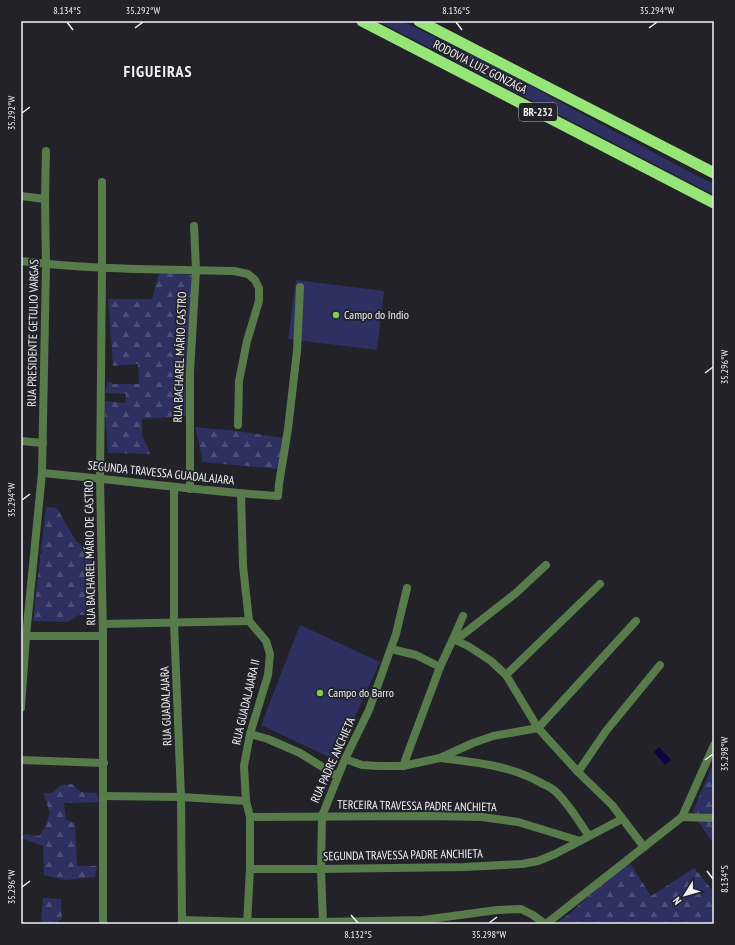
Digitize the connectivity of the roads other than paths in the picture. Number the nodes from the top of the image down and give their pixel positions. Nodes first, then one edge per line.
1 (362, 21) edge
2 (419, 21) edge
3 (46, 151) dead end
4 (714, 173) edge
5 (102, 182) dead end
6 (21, 196) edge
7 (45, 198) junction
8 (714, 203) edge
9 (194, 226) dead end
10 (21, 261) edge
11 (46, 265) junction
12 (102, 268) junction
13 (196, 270) junction
14 (300, 287) dead end
15 (238, 425) dead end
16 (21, 441) edge
17 (43, 443) junction
18 (42, 473) junction
19 (100, 478) junction
20 (174, 487) junction
21 (190, 489) junction
22 (241, 494) junction
23 (546, 565) dead end
24 (600, 584) dead end
25 (407, 588) dead end
26 (462, 616) dead end
27 (249, 621) junction
28 (636, 621) dead end
29 (174, 622) junction
30 (103, 624) junction
31 (26, 636) junction
32 (103, 636) junction
33 (455, 640) junction
34 (391, 649) junction
35 (660, 665) dead end
36 (440, 667) junction
37 (506, 675) junction
38 (21, 708) edge
39 (538, 728) junction
40 (250, 734) junction
41 (714, 745) edge
42 (440, 758) junction
43 (345, 759) junction
44 (21, 760) edge
45 (104, 763) junction
46 (403, 766) junction
47 (578, 772) junction
48 (337, 776) junction
49 (103, 796) junction
50 (181, 797) junction
51 (246, 801) junction
52 (322, 816) junction
53 (250, 817) junction
54 (682, 817) junction
55 (714, 818) edge
56 (622, 819) junction
57 (589, 836) junction
58 (580, 841) junction
59 (644, 847) junction
60 (250, 868) junction
61 (321, 869) junction
62 (182, 922) edge
63 (248, 923) edge
64 (323, 923) edge
65 (103, 924) edge
66 (546, 924) edge

1 - 8 highway, RODOVIA LUIZ GONZAGA / BR-232
2 - 4 highway, RODOVIA LUIZ GONZAGA / BR-232
3 - 7 street, RUA PRESIDENTE GETULIO VARGAS
5 - 12 street, RUA BACHAREL MÁRIO DE CASTRO
6 - 7 street
7 - 11 street, RUA PRESIDENTE GETULIO VARGAS
9 - 13 street, RUA BACHAREL MÁRIO CASTRO
10 - 11 street
11 - 12 street
11 - 17 street, RUA PRESIDENTE GETULIO VARGAS
12 - 13 street
12 - 19 street, RUA BACHAREL MÁRIO DE CASTRO
13 - 15 street
13 - 21 street, RUA BACHAREL MÁRIO CASTRO
14 - 22 street, SEGUNDA TRAVESSA GUADALAJARA
16 - 17 street
17 - 18 street, RUA PRESIDENTE GETULIO VARGAS
18 - 19 street, SEGUNDA TRAVESSA GUADALAJARA
18 - 31 street, RUA PRESIDENTE GETULIO VARGAS
19 - 20 street, SEGUNDA TRAVESSA GUADALAJARA
19 - 30 street, RUA BACHAREL MÁRIO DE CASTRO
20 - 21 street, SEGUNDA TRAVESSA GUADALAJARA
20 - 29 street, RUA GUADALAJARA
21 - 22 street, SEGUNDA TRAVESSA GUADALAJARA
22 - 27 street
23 - 33 street
24 - 37 street
25 - 34 street, RUA PADRE ANCHIETA
26 - 33 street
27 - 29 street
27 - 40 street, RUA GUADALAJARA II
28 - 39 street
29 - 30 street
29 - 50 street, RUA GUADALAJARA
30 - 32 street, RUA BACHAREL MÁRIO DE CASTRO
31 - 32 street
31 - 38 street, RUA PRESIDENTE GETULIO VARGAS
32 - 45 street, RUA BACHAREL MÁRIO DE CASTRO
33 - 36 street
33 - 37 street
34 - 36 street
34 - 43 street, RUA PADRE ANCHIETA
35 - 47 street
36 - 46 street
37 - 39 street
39 - 42 street
39 - 47 street
40 - 48 street
40 - 51 street, RUA GUADALAJARA II
41 - 54 street
42 - 46 street
42 - 57 street
43 - 46 street
43 - 48 street, RUA PADRE ANCHIETA
44 - 45 street
45 - 49 street, RUA BACHAREL MÁRIO DE CASTRO
47 - 56 street
48 - 52 street, RUA PADRE ANCHIETA
49 - 50 street
49 - 65 street, RUA BACHAREL MÁRIO DE CASTRO
50 - 51 street
50 - 62 street, RUA GUADALAJARA
51 - 53 street, RUA GUADALAJARA II
52 - 53 street, TERCEIRA TRAVESSA PADRE ANCHIETA
52 - 58 street, TERCEIRA TRAVESSA PADRE ANCHIETA
52 - 61 street, RUA PADRE ANCHIETA
53 - 60 street, RUA GUADALAJARA II
54 - 55 street
54 - 59 street
56 - 57 street, SEGUNDA TRAVESSA PADRE ANCHIETA
56 - 59 street
57 - 58 street, SEGUNDA TRAVESSA PADRE ANCHIETA
58 - 61 street, SEGUNDA TRAVESSA PADRE ANCHIETA
59 - 66 street
60 - 61 street, SEGUNDA TRAVESSA PADRE ANCHIETA
60 - 63 street, RUA GUADALAJARA II
61 - 64 street, RUA PADRE ANCHIETA
62 - 63 street
63 - 64 street
64 - 66 street

